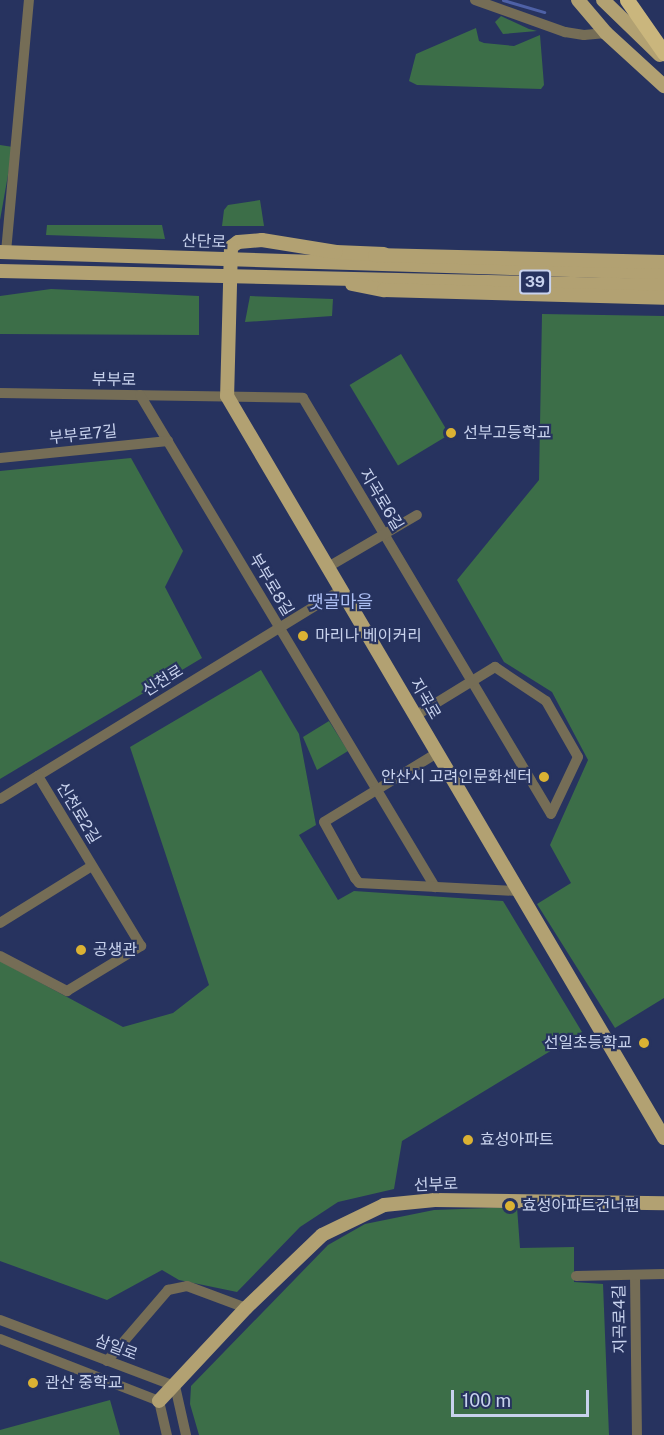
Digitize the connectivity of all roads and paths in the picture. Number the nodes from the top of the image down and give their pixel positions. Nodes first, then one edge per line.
1 (29, 0) edge
2 (475, 0) edge
3 (578, 0) edge
4 (603, 0) edge
5 (627, 0) edge
6 (606, 33) junction
7 (664, 53) edge
8 (664, 58) edge
9 (664, 86) edge
10 (3, 252) edge
11 (384, 254) junction
12 (229, 259) junction
13 (664, 262) edge
14 (306, 269) junction
15 (0, 271) edge
16 (407, 272) junction
17 (664, 273) edge
18 (229, 277) junction
19 (664, 286) edge
20 (664, 298) edge
21 (0, 393) edge
22 (140, 395) junction
23 (227, 396) junction
24 (168, 441) junction
25 (0, 458) edge
26 (417, 515) dead end
27 (384, 534) junction
28 (328, 567) junction
29 (341, 590) junction
30 (279, 627) junction
31 (472, 681) junction
32 (415, 716) junction
33 (437, 753) junction
34 (38, 776) junction
35 (377, 790) junction
36 (0, 799) edge
37 (92, 866) junction
38 (435, 887) junction
39 (519, 891) junction
40 (0, 923) edge
41 (0, 956) edge
42 (664, 1137) edge
43 (664, 1203) edge
44 (664, 1274) edge
45 (635, 1275) junction
46 (576, 1276) dead end
47 (246, 1308) junction
48 (0, 1320) edge
49 (0, 1339) edge
50 (107, 1361) junction
51 (175, 1386) junction
52 (159, 1401) junction
53 (167, 1435) edge
54 (186, 1435) edge
55 (637, 1435) edge

1 - 10 street
2 - 6 street
3 - 6 main road
4 - 8 main road
5 - 7 highway
6 - 9 main road
10 - 12 main road, 산단로 / 39
11 - 12 main road
11 - 13 main road
11 - 14 main road
12 - 14 main road, 산단로 / 39
12 - 18 main road
14 - 16 main road, 산단로 / 39
14 - 18 main road, 산단로 / 39
14 - 20 main road
15 - 18 main road, 산단로 / 39
16 - 17 main road, 39
16 - 19 main road, 39
18 - 23 main road
21 - 22 street, 부부로
22 - 23 street, 부부로
22 - 24 street, 부부로8길
23 - 27 street, 지곡로6길
23 - 28 main road, 지곡로
24 - 25 street, 부부로7길
24 - 30 street, 부부로8길
26 - 27 street
27 - 28 street
27 - 31 street, 지곡로6길
28 - 29 main road, 지곡로
29 - 30 street, 신천로
29 - 32 main road, 지곡로
30 - 34 street, 신천로
30 - 35 street, 부부로8길
31 - 31 street, 지곡로6길
31 - 32 street
32 - 33 main road, 지곡로
33 - 35 street
33 - 39 main road, 지곡로
34 - 36 street, 신천로
34 - 37 street, 신천로2길
35 - 38 street, 부부로8길
35 - 38 street
37 - 40 street, 신천로2길
37 - 41 street, 신천로2길
38 - 39 street
39 - 42 main road, 지곡로
43 - 47 main road, 선부로
44 - 45 street, 지곡로4길
45 - 46 street, 지곡로4길
45 - 55 street, 지곡로4길
47 - 50 street
47 - 51 main road, 선부로
48 - 50 street, 삼일로
49 - 52 street, 삼일로
50 - 51 street, 삼일로
51 - 52 main road, 선부로
51 - 54 street
52 - 53 street

